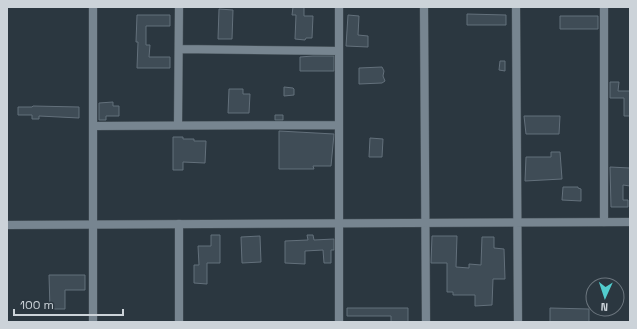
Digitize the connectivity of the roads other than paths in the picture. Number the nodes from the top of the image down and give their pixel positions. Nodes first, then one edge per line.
1 (93, 7) edge
2 (178, 7) edge
3 (339, 7) edge
4 (424, 7) edge
5 (516, 7) edge
6 (604, 7) edge
7 (179, 49) junction
8 (339, 51) junction
9 (178, 125) junction
10 (339, 125) junction
11 (93, 126) junction
12 (518, 222) junction
13 (604, 222) junction
14 (630, 222) edge
15 (339, 223) junction
16 (425, 223) junction
17 (93, 224) junction
18 (179, 224) junction
19 (7, 225) edge
20 (93, 322) edge
21 (179, 322) edge
22 (339, 322) edge
23 (426, 322) edge
24 (518, 322) edge

1 - 11 street
2 - 7 street
3 - 8 street
4 - 16 street
5 - 12 street
6 - 13 street
7 - 8 street
7 - 9 street
8 - 10 street
9 - 10 street
9 - 11 street
10 - 15 street
11 - 17 street
12 - 13 street
12 - 16 street
12 - 24 street
13 - 14 street
15 - 16 street
15 - 18 street
15 - 22 street
16 - 23 street
17 - 18 street
17 - 19 street
17 - 20 street
18 - 21 street

